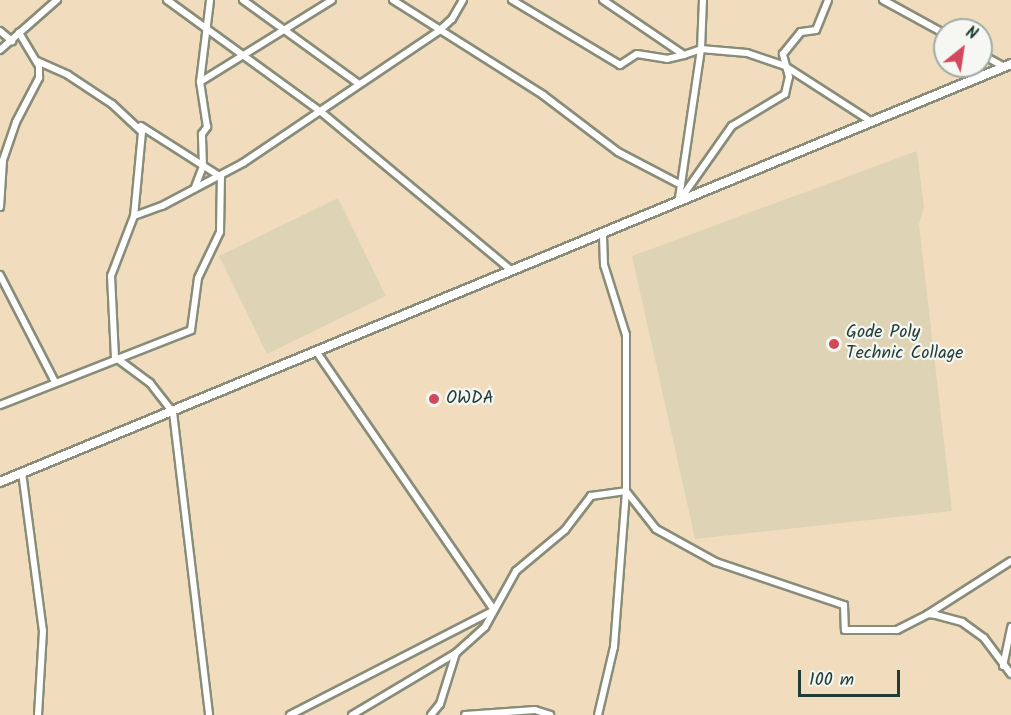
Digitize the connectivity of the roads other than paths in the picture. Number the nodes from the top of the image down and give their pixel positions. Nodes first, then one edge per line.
1 (57, 0) edge
2 (167, 0) edge
3 (210, 0) edge
4 (243, 0) edge
5 (332, 0) edge
6 (393, 0) edge
7 (463, 0) edge
8 (512, 0) edge
9 (603, 0) edge
10 (703, 0) edge
11 (828, 0) edge
12 (883, 0) edge
13 (933, 27) edge
14 (281, 30) junction
15 (440, 30) junction
16 (0, 31) edge
17 (206, 31) junction
18 (19, 33) junction
19 (12, 41) junction
20 (701, 49) junction
21 (0, 50) edge
22 (684, 55) junction
23 (240, 56) junction
24 (993, 60) edge
25 (37, 61) junction
26 (785, 66) junction
27 (1007, 66) edge
28 (200, 82) junction
29 (360, 84) junction
30 (320, 111) junction
31 (872, 122) junction
32 (140, 126) junction
33 (2, 159) edge
34 (203, 166) junction
35 (216, 174) junction
36 (681, 185) junction
37 (195, 187) junction
38 (678, 202) junction
39 (0, 207) edge
40 (134, 216) junction
41 (603, 232) junction
42 (511, 270) junction
43 (0, 275) edge
44 (316, 351) junction
45 (115, 357) junction
46 (55, 382) junction
47 (0, 405) edge
48 (173, 412) junction
49 (22, 472) junction
50 (0, 482) edge
51 (626, 490) junction
52 (1011, 561) edge
53 (494, 610) junction
54 (928, 614) junction
55 (1011, 627) edge
56 (456, 653) junction
57 (1003, 666) junction
58 (1011, 674) edge
59 (38, 715) edge
60 (209, 715) edge
61 (290, 715) edge
62 (352, 715) edge
63 (431, 715) edge
64 (465, 715) edge
65 (550, 715) edge
66 (598, 715) edge

1 - 18 street
2 - 17 street
3 - 17 street
4 - 14 street
5 - 14 street
6 - 15 street
7 - 15 street
8 - 22 street
9 - 22 street
10 - 20 street
11 - 26 street
12 - 13 street
14 - 23 street
14 - 29 street
15 - 29 street
15 - 36 street
16 - 19 street
17 - 23 street
17 - 28 street
18 - 19 street
18 - 25 street
19 - 21 street
20 - 22 street
20 - 26 street
20 - 36 street
23 - 28 street
23 - 30 street
24 - 27 street
25 - 32 street
25 - 33 street
26 - 31 street
26 - 38 street
27 - 31 street
28 - 34 street
29 - 30 street
30 - 35 street
30 - 42 street
31 - 38 street
32 - 34 street
32 - 40 street
33 - 39 street
34 - 35 street
34 - 37 street
35 - 37 street
35 - 45 street
36 - 38 street
37 - 40 street
38 - 41 street
40 - 45 street
41 - 42 street
41 - 51 street
42 - 44 street
43 - 46 street
44 - 48 street
44 - 53 street
45 - 46 street
45 - 48 street
46 - 47 street
48 - 49 street
48 - 60 street
49 - 50 street
49 - 59 street
51 - 53 street
51 - 54 street
51 - 66 street
52 - 54 street
53 - 56 street
53 - 61 street
54 - 57 street
55 - 57 street
56 - 62 street
56 - 63 street
57 - 58 street
64 - 65 street

